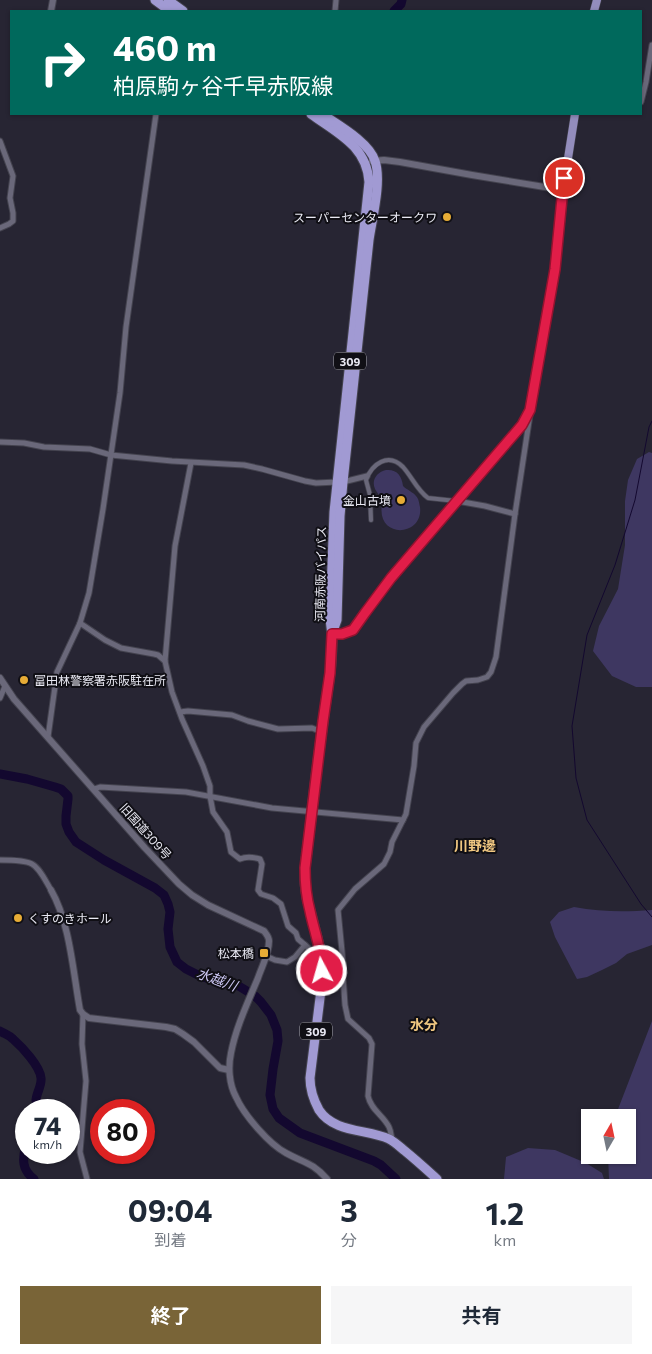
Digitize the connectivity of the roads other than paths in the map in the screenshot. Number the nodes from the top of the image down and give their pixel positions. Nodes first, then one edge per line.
1 (155, 0) edge
2 (169, 6) edge
3 (652, 45) edge
4 (642, 98) edge
5 (156, 115) edge
6 (312, 115) edge
7 (323, 115) edge
8 (575, 115) edge
9 (0, 141) edge
10 (375, 160) junction
11 (365, 162) junction
12 (563, 190) junction
13 (0, 228) edge
14 (530, 410) junction
15 (0, 442) edge
16 (111, 455) junction
17 (191, 462) junction
18 (367, 476) junction
19 (340, 482) junction
20 (457, 501) junction
21 (515, 514) junction
22 (371, 520) dead end
23 (80, 623) junction
24 (332, 634) junction
25 (165, 661) junction
26 (0, 678) edge
27 (5, 686) junction
28 (0, 698) edge
29 (180, 712) junction
30 (322, 732) junction
31 (48, 737) junction
32 (94, 789) junction
33 (210, 796) junction
34 (312, 811) junction
35 (403, 820) junction
36 (0, 860) edge
37 (51, 890) joint
38 (305, 945) junction
39 (266, 956) junction
40 (322, 960) junction
41 (83, 1014) junction
42 (229, 1070) junction
43 (392, 1140) junction
44 (87, 1179) edge
45 (327, 1179) edge
46 (437, 1179) edge

1 - 2 highway
3 - 4 street
5 - 16 street
6 - 11 highway, 河南赤阪バイパス / 309
7 - 10 highway
8 - 12 main road
9 - 13 street
10 - 11 street
10 - 12 street
10 - 19 highway, 河南赤阪バイパス / 309
11 - 19 highway, 河南赤阪バイパス / 309
12 - 14 main road
14 - 20 main road
14 - 21 street
15 - 16 street
16 - 17 street
16 - 23 street
17 - 19 street
17 - 25 street
18 - 19 street
18 - 20 street
18 - 22 street
19 - 24 highway, 河南赤阪バイパス / 309
20 - 21 street
20 - 24 main road
21 - 35 street
23 - 25 street
23 - 31 street
24 - 30 highway, 309
25 - 29 street
26 - 27 street, 旧国道309号
27 - 28 street
27 - 31 street, 旧国道309号
29 - 30 street
29 - 33 street
30 - 34 highway, 309
31 - 32 street, 旧国道309号
32 - 33 street
32 - 39 street, 旧国道309号
33 - 34 street
33 - 38 street
34 - 35 street
34 - 40 highway, 309
35 - 43 street
36 - 37 street
37 - 41 street
38 - 39 street
38 - 40 street
39 - 42 street, 旧国道309号
40 - 43 highway, 309
41 - 42 street
41 - 44 street
42 - 45 street
43 - 46 highway, 309

